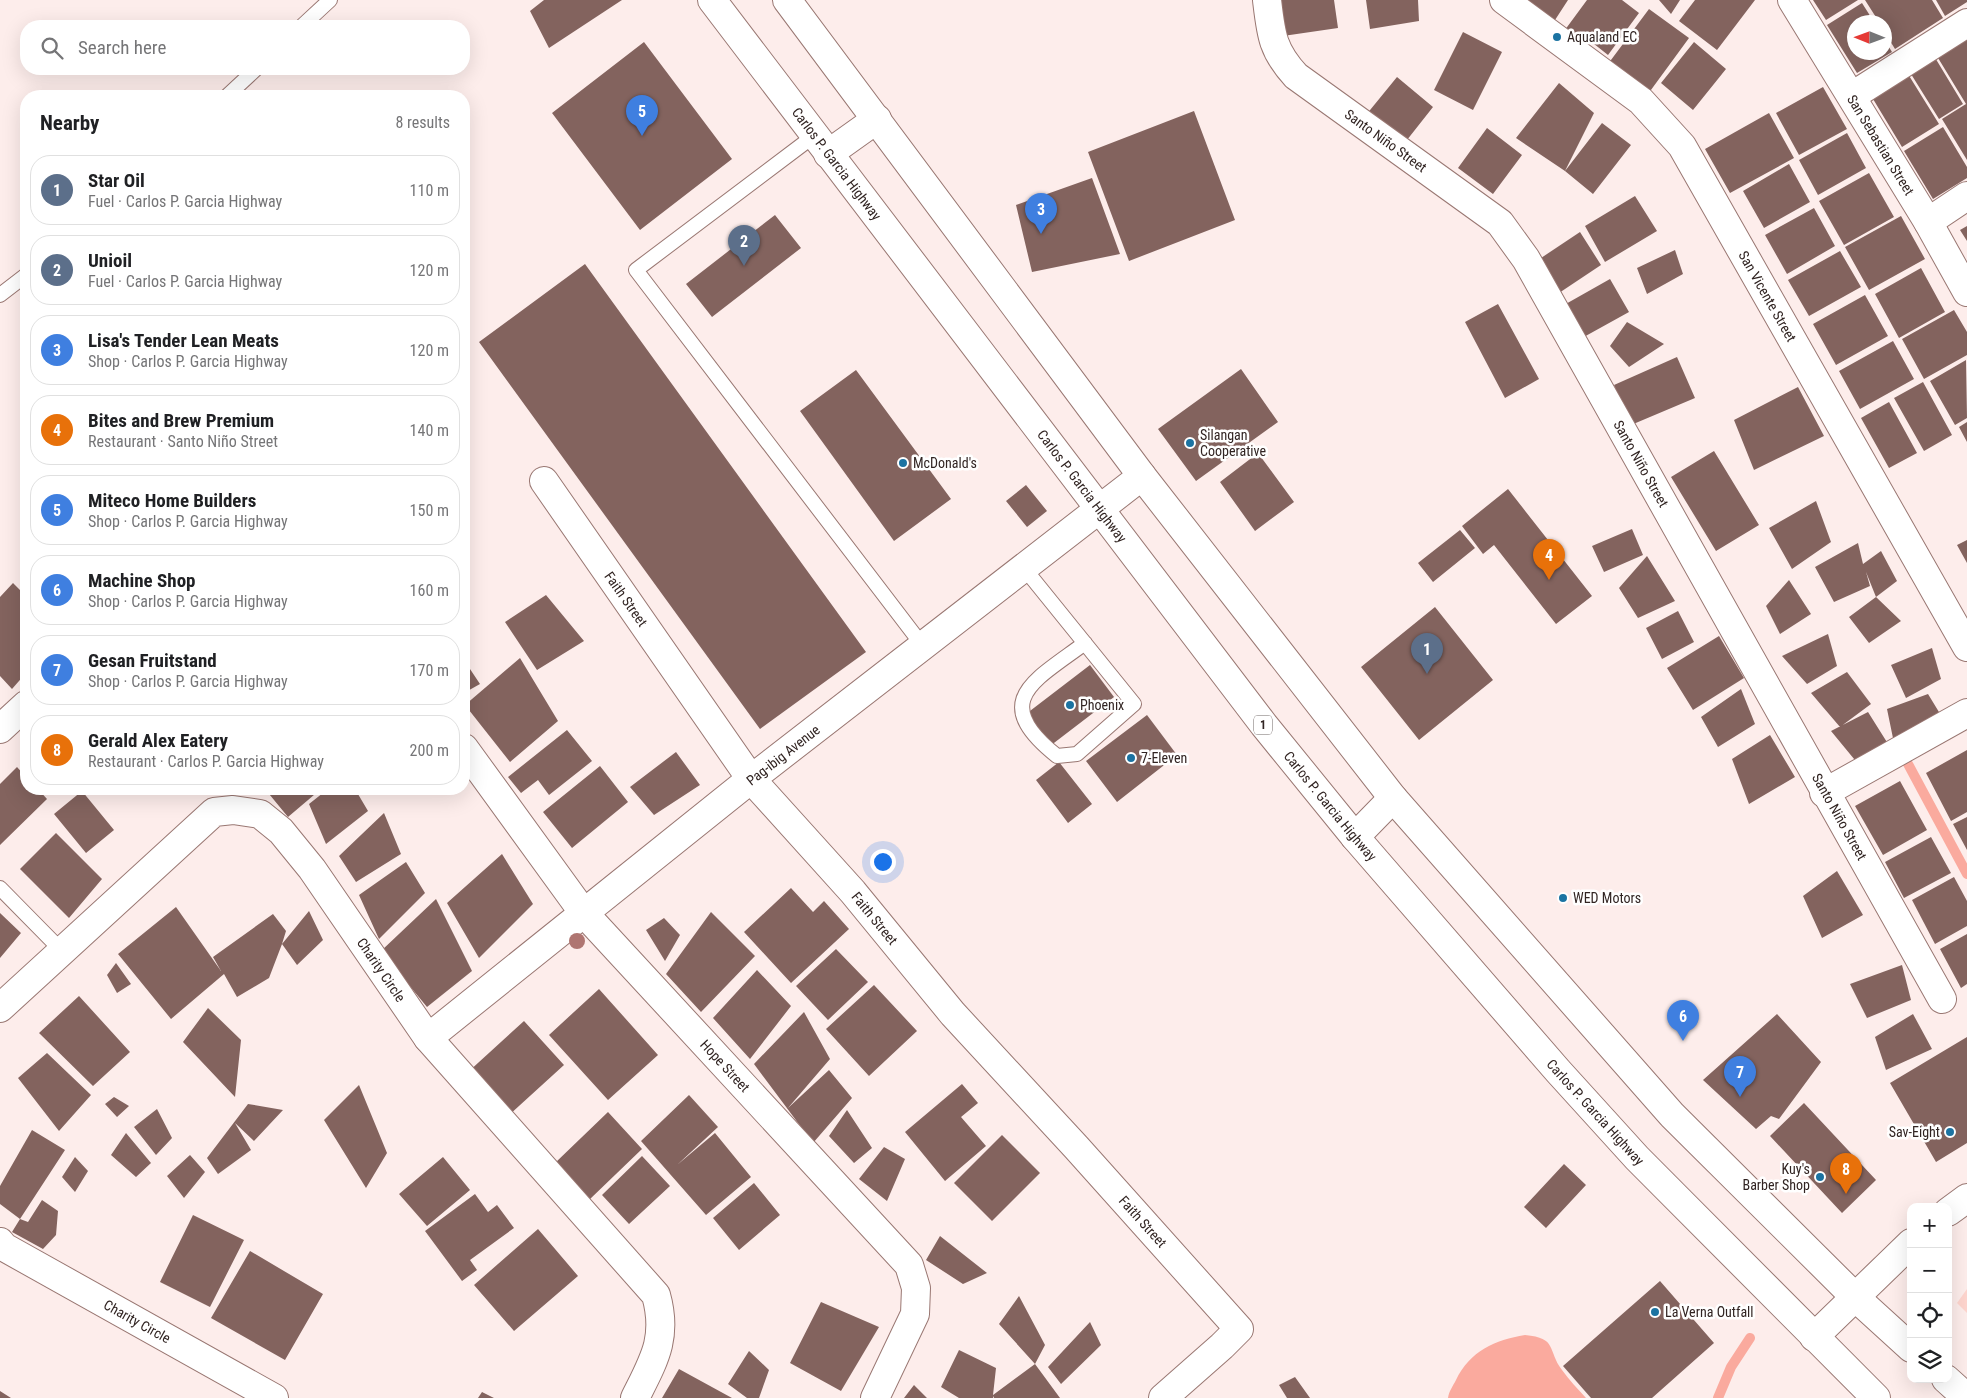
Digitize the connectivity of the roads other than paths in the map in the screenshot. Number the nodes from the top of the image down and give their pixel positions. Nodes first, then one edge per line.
1 (330, 0) edge
2 (712, 0) edge
3 (787, 0) edge
4 (1267, 0) edge
5 (1504, 0) edge
6 (1792, 0) edge
7 (308, 20) edge
8 (1967, 23) edge
9 (250, 75) edge
10 (233, 90) edge
11 (1852, 96) junction
12 (877, 119) junction
13 (822, 145) junction
14 (1967, 196) edge
15 (1928, 222) junction
16 (20, 280) edge
17 (1967, 292) edge
18 (0, 295) edge
19 (1142, 476) junction
20 (544, 481) dead end
21 (1099, 510) junction
22 (1024, 568) junction
23 (1085, 643) junction
24 (923, 646) junction
25 (1967, 647) edge
26 (20, 711) edge
27 (1967, 713) edge
28 (0, 729) edge
29 (470, 756) edge
30 (751, 779) junction
31 (1824, 793) junction
32 (1394, 798) junction
33 (1355, 837) junction
34 (0, 888) edge
35 (583, 912) junction
36 (62, 951) junction
37 (1942, 999) dead end
38 (0, 1008) edge
39 (428, 1038) junction
40 (1967, 1198) edge
41 (1952, 1209) edge
42 (0, 1242) edge
43 (1907, 1247) edge
44 (1855, 1297) junction
45 (1814, 1337) junction
46 (1907, 1344) edge
47 (1950, 1383) edge
48 (274, 1398) edge
49 (635, 1398) edge
50 (876, 1398) edge
51 (1163, 1398) edge
52 (1876, 1398) edge
53 (1967, 1398) edge

1 - 7 lane
2 - 13 main road, Carlos P. Garcia Highway / 1
3 - 12 main road
4 - 31 main road, Santo Niño Street
5 - 25 main road, San Vicente Street
6 - 11 main road, San Sebastian Street
8 - 11 main road
9 - 10 lane
11 - 15 main road, San Sebastian Street
12 - 13 main road
12 - 19 main road
13 - 21 main road, Carlos P. Garcia Highway / 1
13 - 24 lane
14 - 15 main road
15 - 17 main road, San Sebastian Street
16 - 18 lane
19 - 21 main road, Pag-ibig Avenue
19 - 32 main road
20 - 30 main road, Faith Street
21 - 22 main road, Pag-ibig Avenue
21 - 33 main road, Carlos P. Garcia Highway / 1
22 - 23 lane
22 - 24 main road, Pag-ibig Avenue
23 - 23 lane
24 - 30 main road, Pag-ibig Avenue
26 - 28 main road
27 - 31 main road
29 - 35 main road, Hope Street
30 - 35 main road, Pag-ibig Avenue
30 - 51 main road, Faith Street
31 - 37 main road, Santo Niño Street
32 - 33 main road
32 - 44 main road
33 - 45 main road, Carlos P. Garcia Highway / 1
34 - 36 lane
35 - 39 main road, Pag-ibig Avenue
35 - 50 main road, Hope Street
36 - 38 main road, Charity Circle
36 - 39 main road, Charity Circle
39 - 49 main road, Charity Circle
40 - 41 main road
42 - 48 main road, Charity Circle
43 - 44 main road
44 - 45 main road
44 - 46 main road
45 - 52 main road, Carlos P. Garcia Highway / 1
47 - 53 main road

